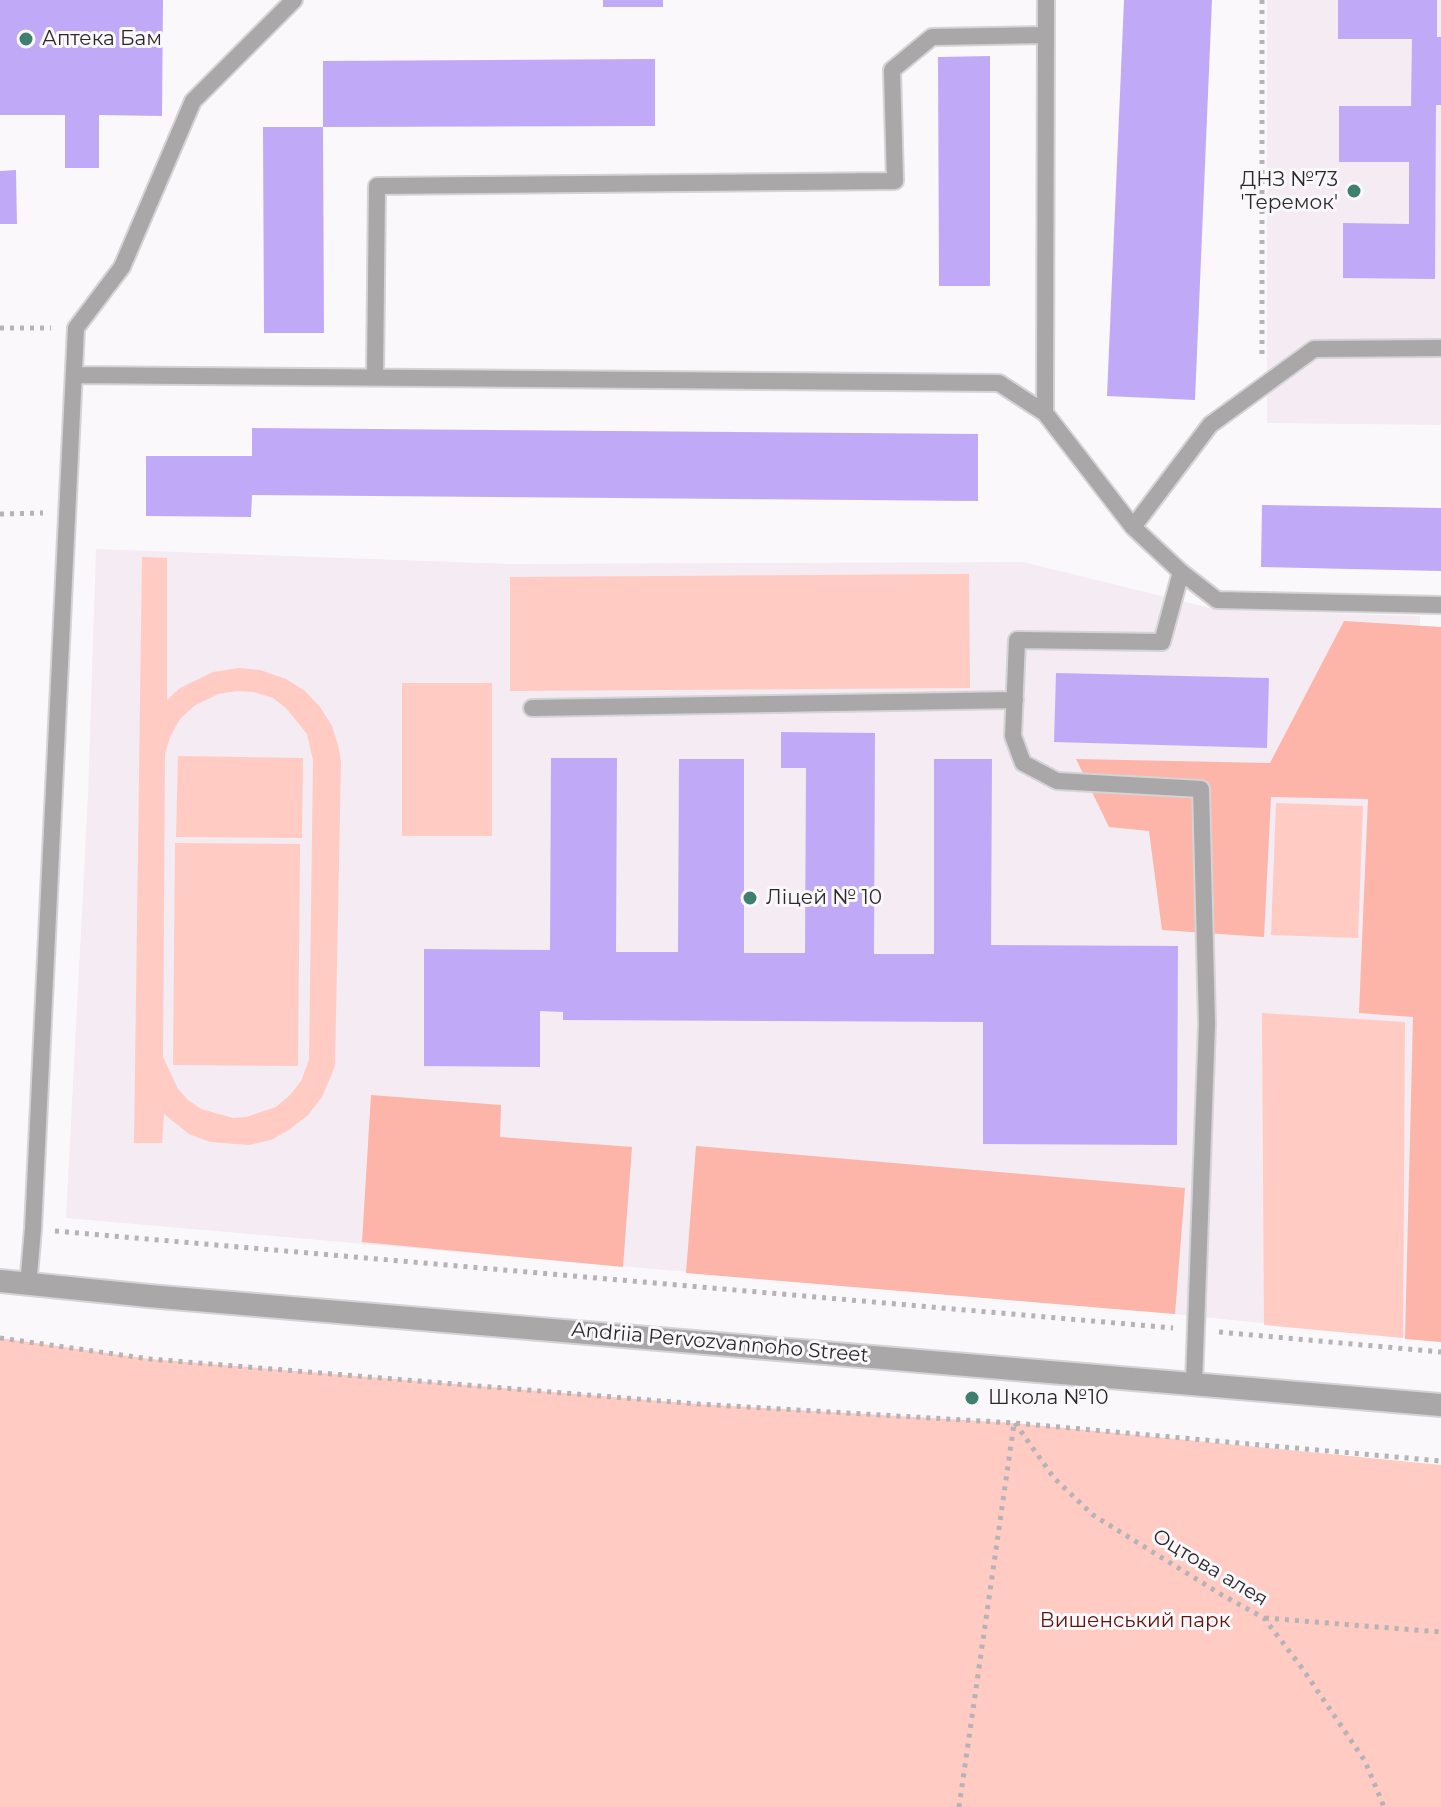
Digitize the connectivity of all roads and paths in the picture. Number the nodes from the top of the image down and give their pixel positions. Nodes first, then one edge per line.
1 (294, 0) edge
2 (1046, 0) edge
3 (1262, 0) edge
4 (1046, 35) junction
5 (0, 328) edge
6 (76, 328) junction
7 (1441, 348) edge
8 (75, 375) junction
9 (375, 377) junction
10 (1262, 386) junction
11 (1045, 413) junction
12 (26, 512) dead end
13 (0, 514) edge
14 (1133, 527) junction
15 (1181, 572) junction
16 (1441, 605) edge
17 (1015, 700) junction
18 (532, 708) dead end
19 (33, 1229) junction
20 (0, 1281) edge
21 (28, 1286) junction
22 (1196, 1330) junction
23 (0, 1338) edge
24 (1441, 1352) edge
25 (1194, 1382) junction
26 (1441, 1405) edge
27 (1014, 1423) junction
28 (1441, 1461) edge
29 (1264, 1618) junction
30 (1441, 1632) edge
31 (959, 1807) edge
32 (1384, 1807) edge

1 - 6 lane
2 - 4 lane
3 - 10 path
4 - 9 lane
4 - 11 lane
5 - 6 path
6 - 8 lane
7 - 10 lane
8 - 9 lane
8 - 19 lane
9 - 11 lane
10 - 14 lane
11 - 14 lane
12 - 13 path
14 - 15 lane
15 - 16 lane
15 - 17 lane
17 - 18 lane
17 - 22 lane
19 - 21 lane
19 - 22 path
20 - 21 street, Andriia Pervozvannoho Street
21 - 25 street, Andriia Pervozvannoho Street
22 - 24 path
22 - 25 lane
23 - 27 path
25 - 26 street, Andriia Pervozvannoho Street
27 - 28 path
27 - 29 path, Оцтова алея
27 - 31 path
29 - 30 path
29 - 32 path, Оцтова алея

